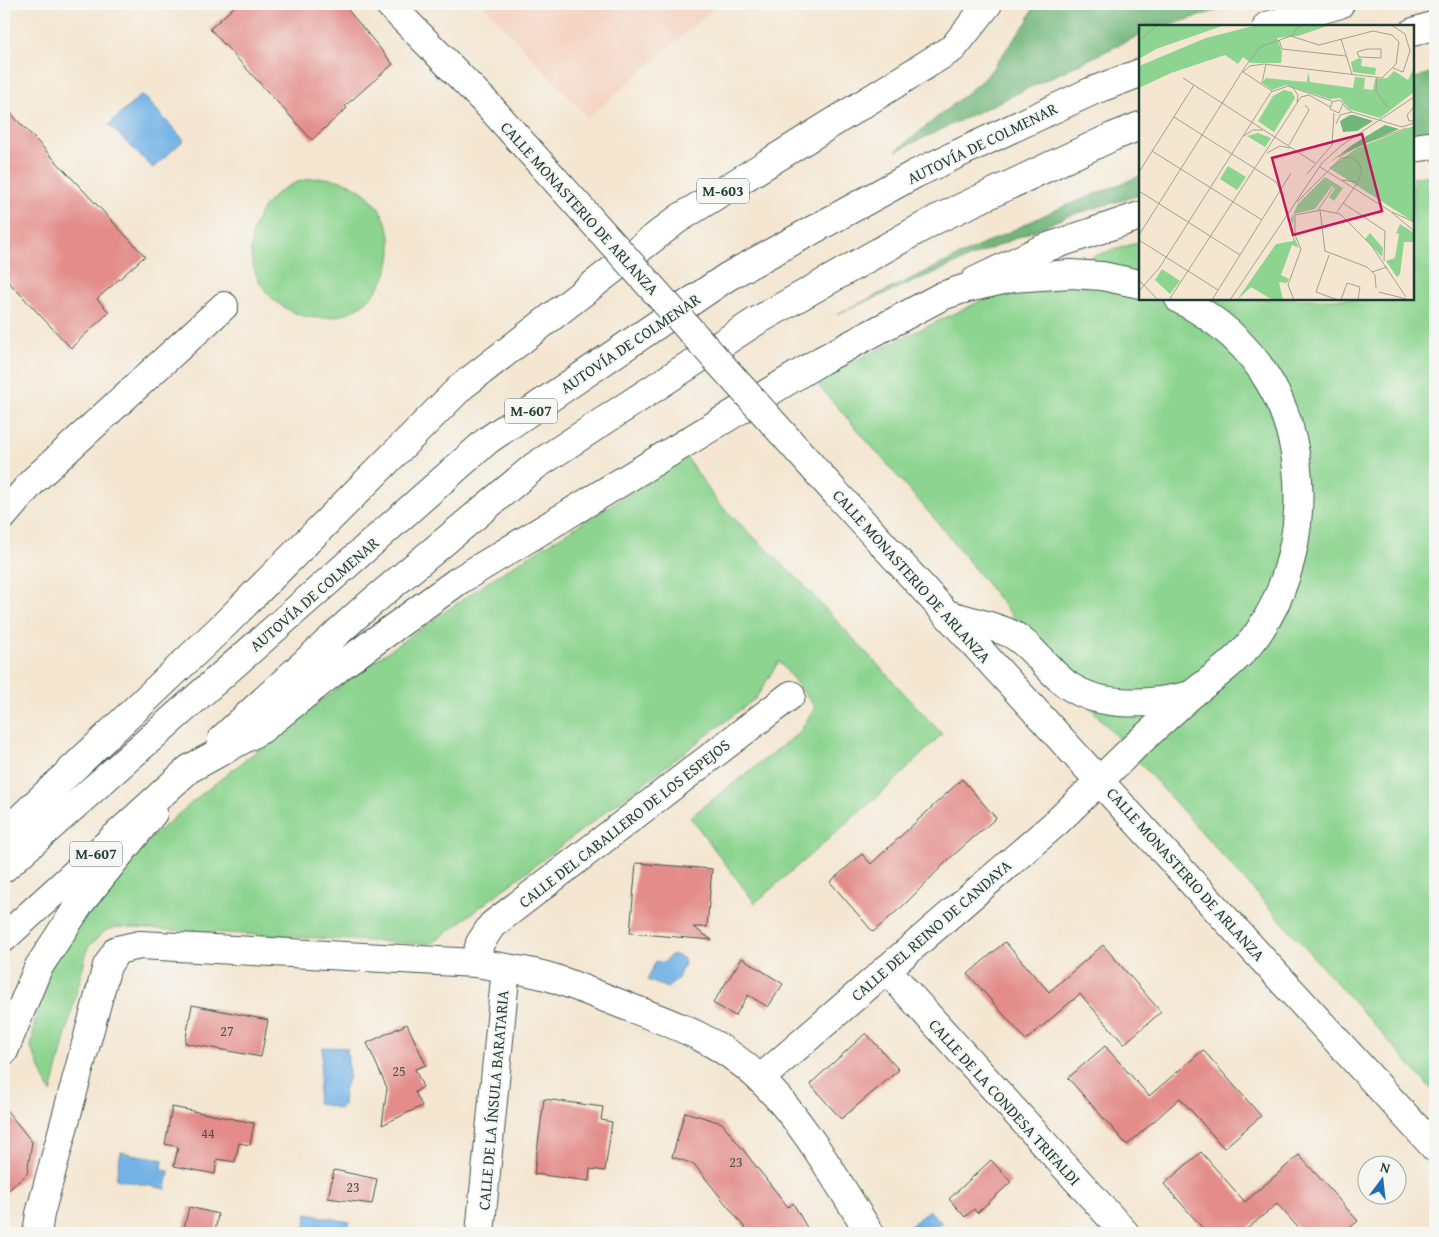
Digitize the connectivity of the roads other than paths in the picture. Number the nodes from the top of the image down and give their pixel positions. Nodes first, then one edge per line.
1 (389, 4) edge
2 (988, 4) edge
3 (1340, 4) edge
4 (1270, 25) edge
5 (1435, 26) edge
6 (1414, 32) edge
7 (1139, 73) edge
8 (1139, 126) edge
9 (1435, 145) edge
10 (1414, 148) edge
11 (1139, 216) edge
12 (1139, 284) edge
13 (942, 296) junction
14 (1181, 300) edge
15 (224, 306) dead end
16 (4, 515) edge
17 (946, 614) junction
18 (791, 695) dead end
19 (1191, 695) junction
20 (189, 769) junction
21 (1100, 780) junction
22 (4, 834) edge
23 (4, 868) edge
24 (4, 938) edge
25 (475, 963) junction
26 (506, 968) junction
27 (886, 970) junction
28 (4, 1051) edge
29 (760, 1079) junction
30 (1435, 1148) edge
31 (37, 1233) edge
32 (480, 1233) edge
33 (870, 1233) edge
34 (1125, 1233) edge

1 - 17 main road, CALLE MONASTERIO DE ARLANZA, bridge
2 - 22 main road, M-603
3 - 4 main road
5 - 6 main road
7 - 23 main road, AUTOVÍA DE COLMENAR / M-607
8 - 20 main road, M-607
9 - 10 main road
11 - 13 main road
12 - 13 main road
13 - 20 main road
14 - 19 main road, CALLE DEL REINO DE CANDAYA
15 - 16 main road
17 - 19 main road
17 - 21 main road, CALLE MONASTERIO DE ARLANZA
18 - 25 main road, CALLE DEL CABALLERO DE LOS ESPEJOS
19 - 21 main road, CALLE DEL REINO DE CANDAYA
20 - 24 main road, M-607
20 - 28 main road
21 - 27 main road, CALLE DEL REINO DE CANDAYA
21 - 30 main road, CALLE MONASTERIO DE ARLANZA
25 - 26 main road
25 - 31 main road
26 - 29 main road
26 - 32 main road, CALLE DE LA ÍNSULA BARATARIA
27 - 29 main road, CALLE DEL REINO DE CANDAYA
27 - 34 main road, CALLE DE LA CONDESA TRIFALDI
29 - 33 main road

